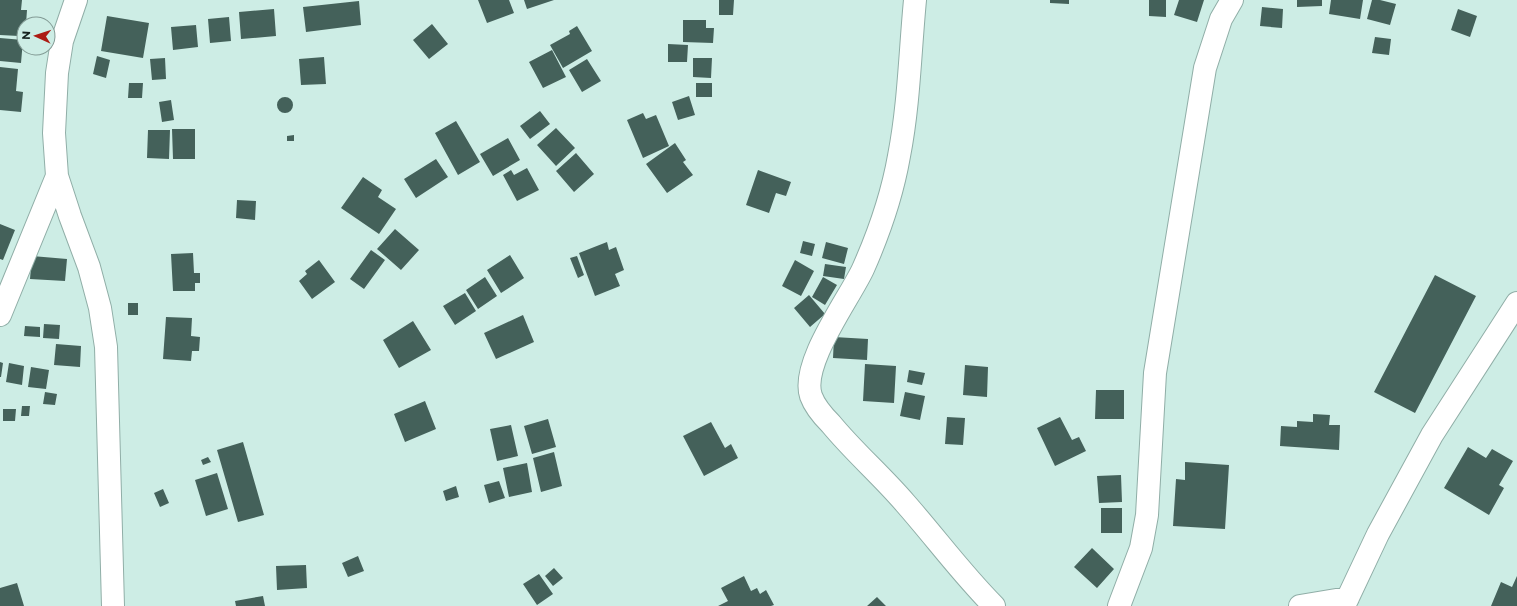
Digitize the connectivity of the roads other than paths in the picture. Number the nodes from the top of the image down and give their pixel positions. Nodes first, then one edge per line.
1 (76, 0) edge
2 (915, 0) edge
3 (1232, 0) edge
4 (58, 176) junction
5 (1517, 303) edge
6 (0, 315) edge
7 (1346, 602) edge
8 (113, 606) edge
9 (994, 606) edge
10 (1119, 606) edge
11 (1300, 606) edge

1 - 4 street
2 - 9 street
3 - 10 street
4 - 6 street
4 - 8 street
5 - 7 street
7 - 11 street

